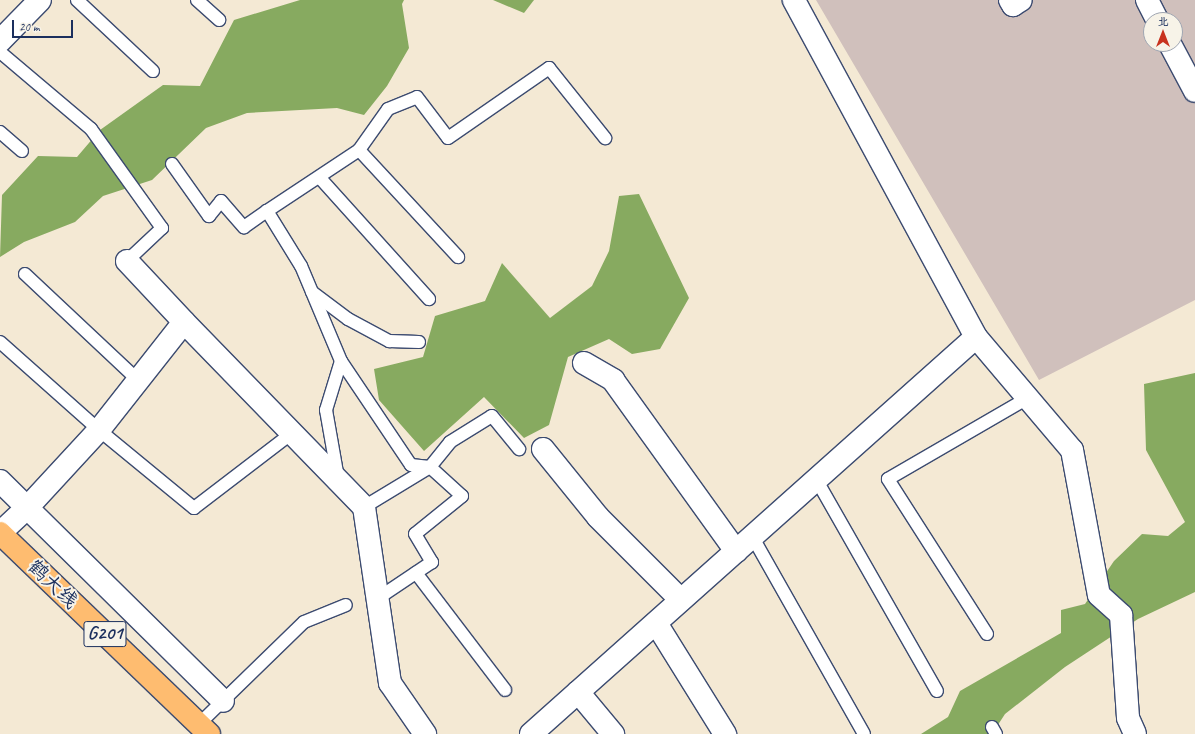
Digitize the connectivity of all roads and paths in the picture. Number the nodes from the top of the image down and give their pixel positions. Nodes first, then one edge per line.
1 (40, 0) edge
2 (77, 0) edge
3 (198, 0) edge
4 (794, 0) edge
5 (1010, 0) edge
6 (1021, 0) edge
7 (1147, 0) edge
8 (1153, 12) edge
9 (219, 20) dead end
10 (0, 41) edge
11 (0, 52) edge
12 (1174, 52) edge
13 (153, 71) dead end
14 (1195, 91) edge
15 (0, 132) edge
16 (605, 138) dead end
17 (359, 150) junction
18 (22, 151) dead end
19 (172, 164) dead end
20 (320, 178) junction
21 (267, 211) junction
22 (458, 257) dead end
23 (127, 261) joint
24 (26, 274) dead end
25 (311, 291) junction
26 (429, 299) dead end
27 (184, 322) junction
28 (976, 336) junction
29 (0, 342) edge
30 (419, 342) dead end
31 (341, 362) junction
32 (584, 363) dead end
33 (138, 380) junction
34 (1028, 398) junction
35 (99, 430) junction
36 (292, 433) junction
37 (519, 449) dead end
38 (543, 449) dead end
39 (430, 467) junction
40 (816, 479) junction
41 (0, 481) edge
42 (338, 481) junction
43 (364, 507) junction
44 (26, 509) junction
45 (0, 533) edge
46 (752, 536) junction
47 (736, 552) junction
48 (416, 573) junction
49 (377, 599) junction
50 (681, 600) junction
51 (346, 605) dead end
52 (656, 623) junction
53 (987, 634) dead end
54 (505, 690) dead end
55 (937, 690) dead end
56 (578, 692) junction
57 (222, 702) junction
58 (204, 729) edge
59 (425, 734) edge
60 (531, 734) edge
61 (613, 734) edge
62 (725, 734) edge
63 (864, 734) edge
64 (1134, 734) edge

1 - 10 street
2 - 13 lane
3 - 9 lane
4 - 28 street
5 - 6 street
7 - 8 street
11 - 23 lane
12 - 14 street
15 - 18 lane
16 - 17 lane
17 - 20 lane
17 - 22 lane
19 - 21 lane
20 - 21 lane
20 - 26 lane
21 - 25 lane
23 - 27 street
24 - 33 lane
25 - 30 lane
25 - 31 lane
27 - 33 street
27 - 36 street
28 - 34 street
28 - 40 street
29 - 35 lane
31 - 39 lane
31 - 42 lane
32 - 47 street
33 - 35 street
34 - 53 lane
34 - 64 street
35 - 36 lane
35 - 44 street
36 - 42 street
37 - 39 lane
38 - 50 street
39 - 43 lane
39 - 48 lane
40 - 46 street
40 - 55 lane
41 - 44 street
42 - 43 street
43 - 49 street
44 - 45 street
44 - 57 street
45 - 58 highway, 鹤大线 / G201
46 - 47 street
46 - 63 lane
47 - 50 street
48 - 49 lane
48 - 54 lane
49 - 59 street
50 - 52 street
51 - 57 lane
52 - 56 street
52 - 62 street
56 - 60 street
56 - 61 street
57 - 58 lane

